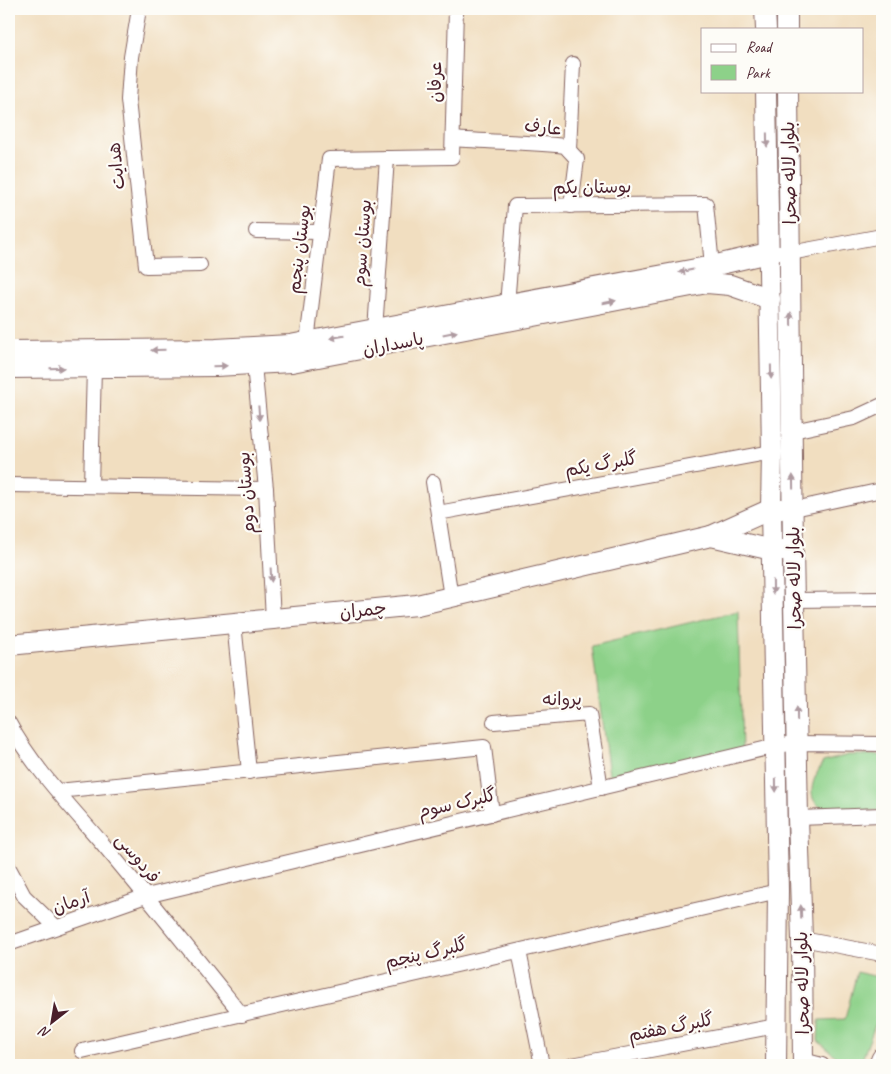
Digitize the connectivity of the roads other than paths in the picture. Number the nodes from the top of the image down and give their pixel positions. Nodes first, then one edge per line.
1 (139, 9) edge
2 (456, 9) edge
3 (766, 9) edge
4 (787, 9) edge
5 (766, 28) edge
6 (787, 28) edge
7 (573, 64) dead end
8 (766, 92) edge
9 (788, 92) edge
10 (453, 139) junction
11 (569, 150) junction
12 (387, 158) junction
13 (571, 206) junction
14 (256, 231) dead end
15 (320, 232) junction
16 (882, 236) edge
17 (768, 253) junction
18 (790, 253) junction
19 (200, 265) dead end
20 (712, 266) junction
21 (770, 299) junction
22 (509, 313) junction
23 (375, 330) junction
24 (307, 342) junction
25 (9, 354) edge
26 (254, 365) junction
27 (94, 367) junction
28 (882, 405) edge
29 (792, 431) junction
30 (772, 452) junction
31 (433, 482) dead end
32 (9, 485) edge
33 (91, 486) junction
34 (266, 489) junction
35 (882, 490) edge
36 (771, 509) junction
37 (794, 509) junction
38 (438, 513) junction
39 (711, 536) junction
40 (793, 549) junction
41 (772, 550) junction
42 (451, 597) junction
43 (882, 599) edge
44 (795, 600) junction
45 (273, 619) junction
46 (234, 623) junction
47 (9, 645) edge
48 (494, 722) dead end
49 (9, 723) edge
50 (797, 743) junction
51 (882, 744) edge
52 (776, 746) junction
53 (249, 772) junction
54 (601, 788) junction
55 (58, 791) junction
56 (492, 814) junction
57 (882, 816) edge
58 (798, 818) junction
59 (9, 868) edge
60 (778, 891) junction
61 (146, 896) junction
62 (56, 926) junction
63 (802, 939) junction
64 (9, 944) edge
65 (519, 951) junction
66 (882, 954) edge
67 (242, 1014) junction
68 (776, 1026) junction
69 (82, 1051) dead end
70 (882, 1058) edge
71 (809, 1063) edge
72 (542, 1065) edge
73 (572, 1065) edge
74 (776, 1065) edge
75 (879, 1065) edge

1 - 19 street, هدایت
2 - 10 street, عرفان
3 - 5 main road
4 - 6 main road
7 - 11 street
8 -> 17 main road, بلوار لاله صحرا
9 - 18 main road, بلوار لاله صحرا
10 - 11 street, عارف
10 - 12 street, عرفان
11 - 13 street, عارف
12 - 15 street, بوستان پنجم
12 - 23 street, بوستان سوم
13 - 20 street, بوستان یکم
13 - 22 street, بوستان یکم
14 - 15 street
15 - 24 street, بوستان پنجم
16 - 18 street
17 - 18 street
17 - 20 main road, پاسداران
17 - 21 main road, بلوار لاله صحرا
29 -> 18 main road, بلوار لاله صحرا
20 -> 22 main road, پاسداران
22 -> 21 main road, پاسداران
21 -> 30 main road, بلوار لاله صحرا
22 - 23 main road, پاسداران
26 -> 22 main road, پاسداران
23 -> 24 main road, پاسداران
24 -> 25 main road, پاسداران
25 -> 27 main road, پاسداران
27 -> 26 main road, پاسداران
26 -> 34 street, بوستان دوم
27 - 33 street
28 - 29 street
37 -> 29 main road, بلوار لاله صحرا
30 - 36 main road, بلوار لاله صحرا
30 - 38 street, گلبرگ یکم
31 - 38 street
32 - 33 street
33 - 34 street
34 -> 45 street, بوستان دوم
35 - 37 street
36 - 37 main road, چمران
36 - 39 main road, چمران
36 - 41 main road, بلوار لاله صحرا
37 - 40 main road, بلوار لاله صحرا
38 - 42 street
39 - 41 main road, چمران
39 - 42 main road, چمران
40 - 41 main road, چمران
40 - 44 main road, بلوار لاله صحرا
41 -> 52 main road, بلوار لاله صحرا
42 - 45 main road, چمران
43 - 44 street
50 -> 44 main road, بلوار لاله صحرا
45 - 46 main road, چمران
46 - 47 main road, چمران
46 - 53 street
48 - 54 street, پروانه
49 - 55 street, فردوسی
50 - 51 street, گلبرک سوم
50 - 52 street, گلبرک سوم
50 - 58 main road, بلوار لاله صحرا
52 - 54 street, گلبرک سوم
52 -> 60 main road, بلوار لاله صحرا
53 - 55 street
53 - 56 street
54 - 56 street, گلبرک سوم
55 - 61 street, فردوسی
56 - 61 street, گلبرک سوم
57 - 58 street
63 -> 58 main road, بلوار لاله صحرا
59 - 62 street
60 - 65 street, گلبرگ پنجم
60 - 68 main road, بلوار لاله صحرا
61 - 62 street, آرمان
61 - 67 street, فردوسی
62 - 64 street, آرمان
63 - 66 street
63 - 71 main road, بلوار لاله صحرا
65 - 67 street, گلبرگ پنجم
65 - 72 street
67 - 69 street, گلبرگ پنجم
68 - 73 street, گلبرگ هفتم
68 - 74 main road, بلوار لاله صحرا
70 - 75 main road

